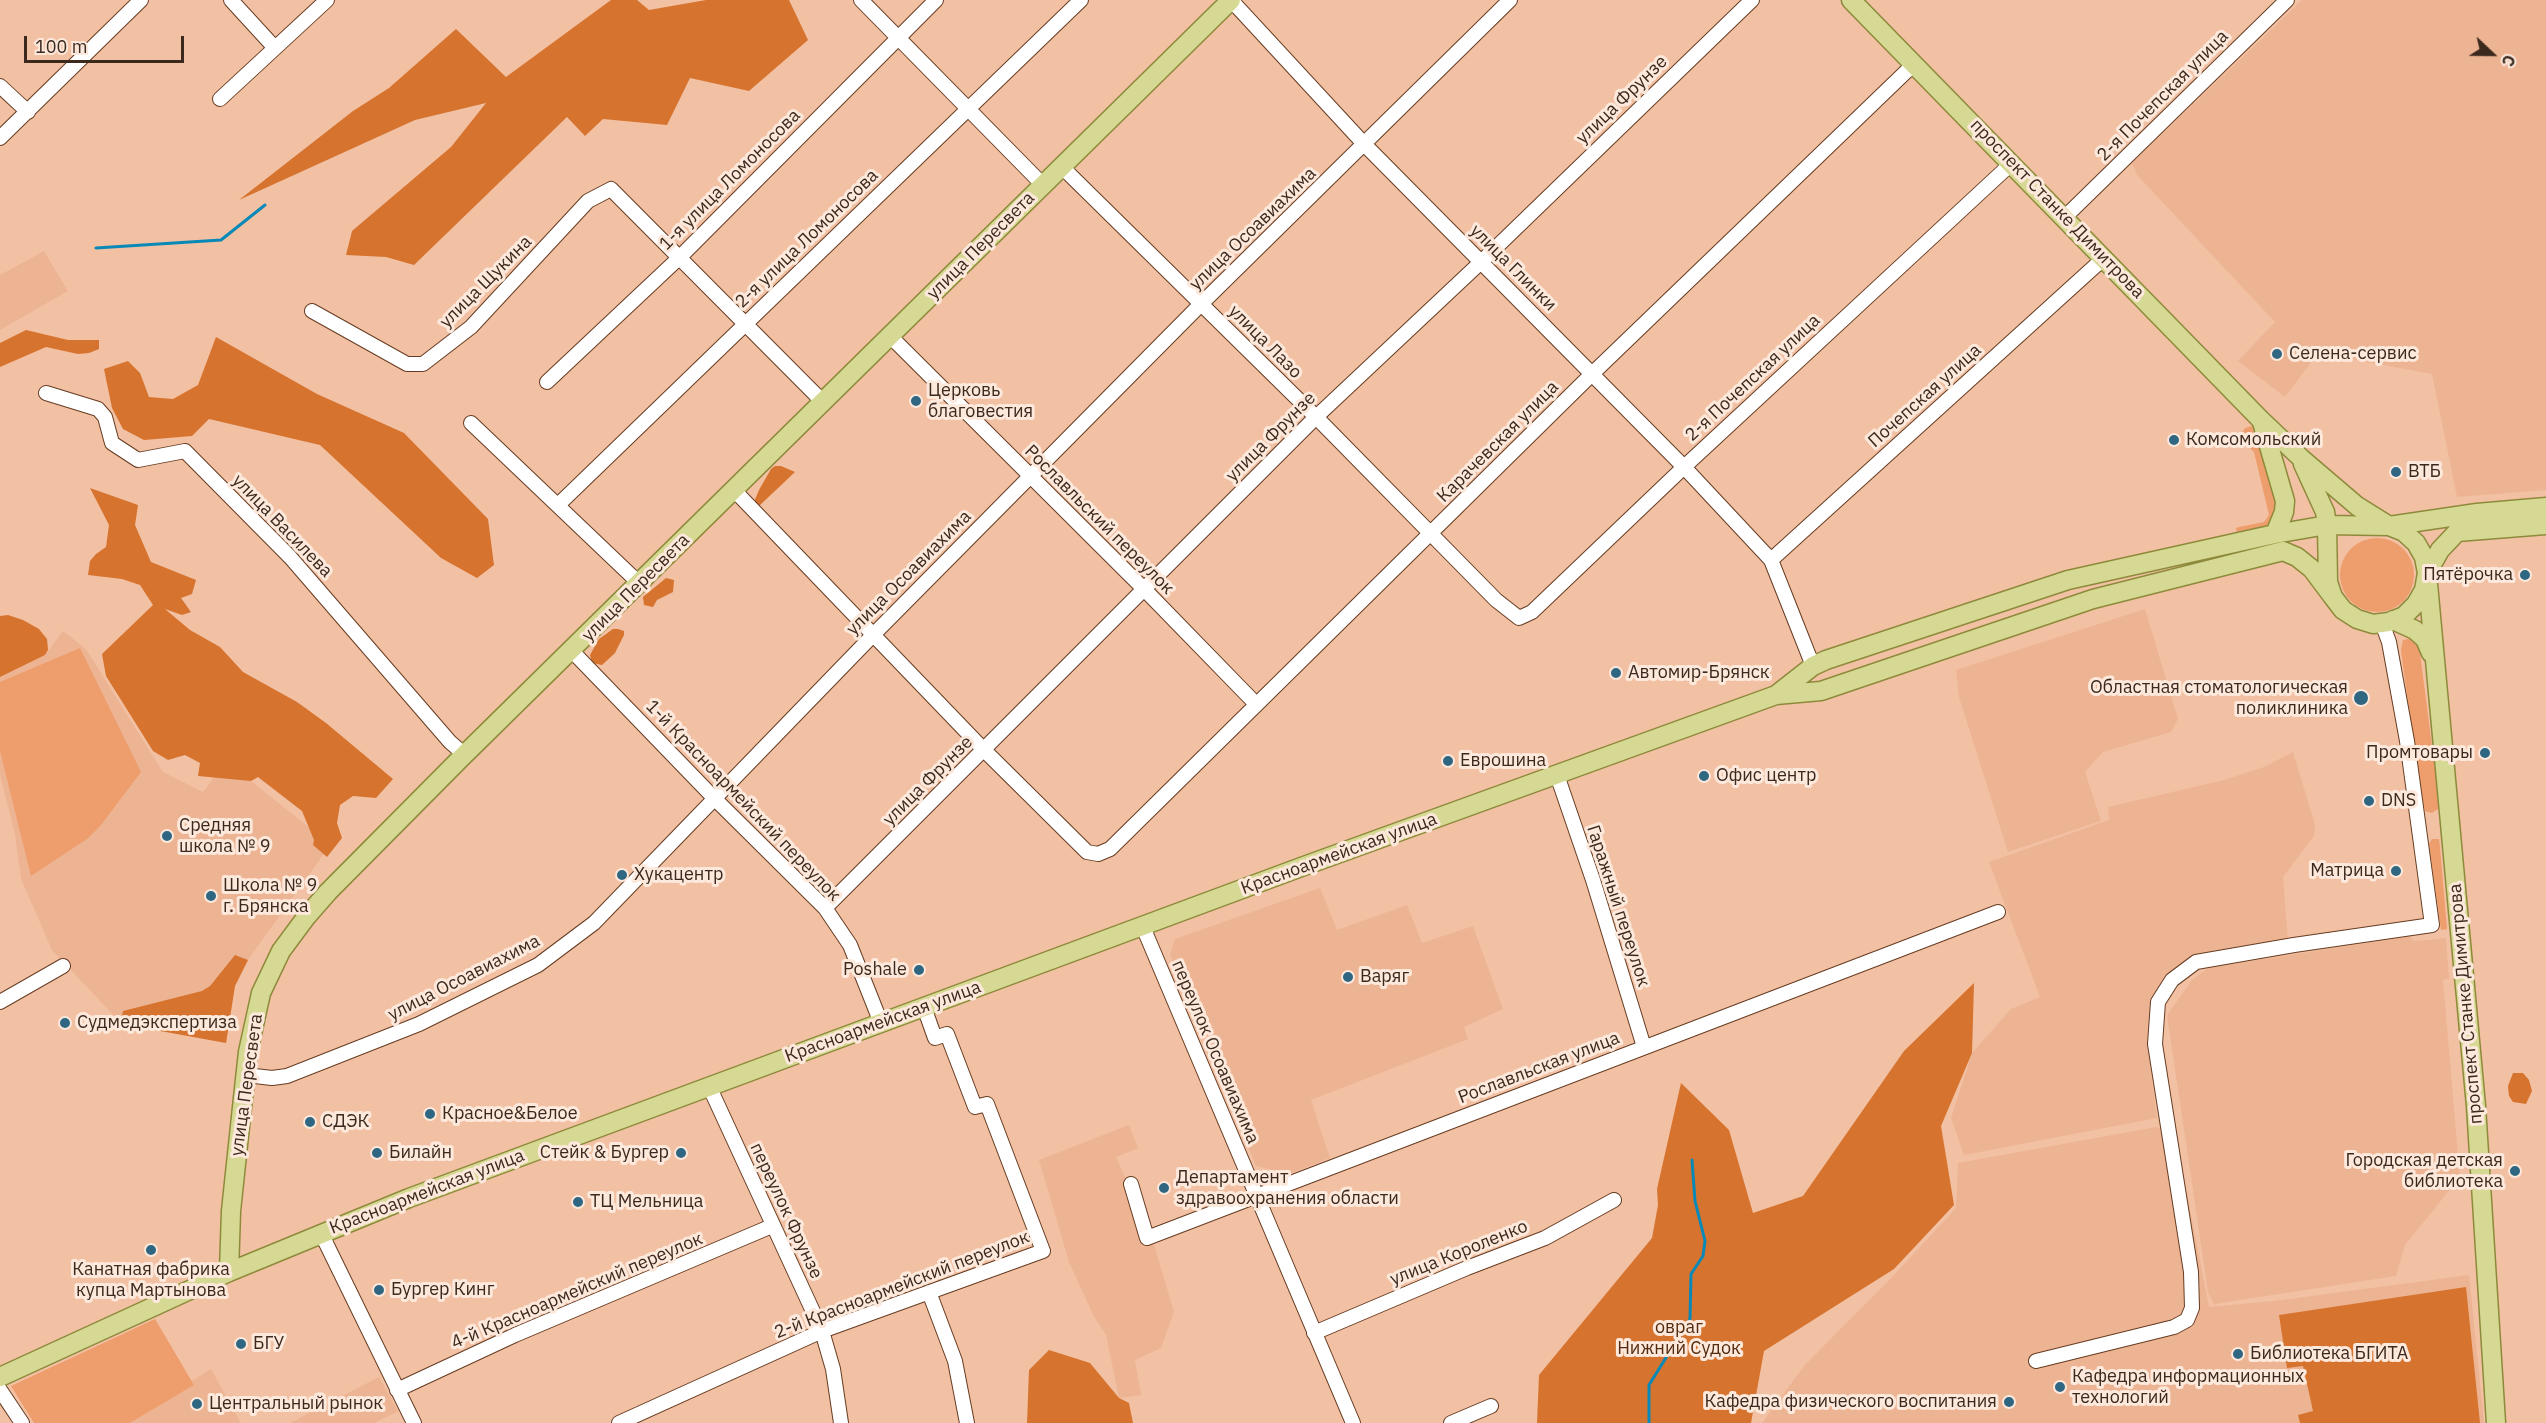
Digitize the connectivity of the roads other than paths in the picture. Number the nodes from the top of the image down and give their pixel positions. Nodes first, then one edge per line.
1 (141, 0) edge
2 (231, 0) edge
3 (327, 0) edge
4 (861, 0) edge
5 (936, 0) edge
6 (1081, 0) edge
7 (1231, 0) edge
8 (1510, 0) edge
9 (1752, 0) edge
10 (1851, 0) edge
11 (2287, 0) edge
12 (897, 38) junction
13 (275, 48) junction
14 (1914, 64) junction
15 (0, 86) edge
16 (220, 99) dead end
17 (967, 111) junction
18 (28, 112) junction
19 (0, 138) edge
20 (1365, 145) junction
21 (2012, 163) junction
22 (1062, 167) junction
23 (1043, 185) junction
24 (2065, 217) junction
25 (680, 257) junction
26 (2104, 258) junction
27 (1481, 262) junction
28 (1201, 304) junction
29 (312, 310) dead end
30 (745, 323) junction
31 (891, 336) junction
32 (1593, 373) junction
33 (547, 382) dead end
34 (46, 393) dead end
35 (823, 402) junction
36 (1316, 417) junction
37 (2261, 420) junction
38 (471, 423) dead end
39 (2301, 459) junction
40 (1684, 466) junction
41 (1030, 478) junction
42 (734, 490) junction
43 (558, 505) junction
44 (2546, 507) edge
45 (2327, 525) junction
46 (2381, 525) junction
47 (2546, 525) edge
48 (1431, 533) junction
49 (2275, 534) junction
50 (1771, 560) junction
51 (2328, 565) junction
52 (2427, 573) junction
53 (640, 584) junction
54 (1145, 590) junction
55 (2333, 597) junction
56 (1519, 618) joint
57 (2388, 622) junction
58 (874, 634) junction
59 (572, 651) junction
60 (2433, 658) junction
61 (1813, 666) junction
62 (1776, 695) junction
63 (1256, 704) junction
64 (985, 751) junction
65 (465, 756) junction
66 (1557, 775) junction
67 (715, 799) junction
68 (825, 908) junction
69 (1998, 912) dead end
70 (1143, 927) junction
71 (63, 966) dead end
72 (0, 1002) edge
73 (924, 1007) junction
74 (881, 1023) junction
75 (1644, 1047) junction
76 (246, 1075) junction
77 (708, 1086) junction
78 (1131, 1184) dead end
79 (1256, 1196) junction
80 (1614, 1200) dead end
81 (772, 1226) junction
82 (321, 1233) junction
83 (229, 1272) junction
84 (929, 1292) junction
85 (822, 1331) junction
86 (1314, 1333) junction
87 (2036, 1361) dead end
88 (0, 1377) edge
89 (0, 1390) edge
90 (397, 1390) junction
91 (1491, 1406) dead end
92 (22, 1423) edge
93 (414, 1423) edge
94 (618, 1423) edge
95 (842, 1423) edge
96 (966, 1423) edge
97 (1353, 1423) edge
98 (1451, 1423) edge
99 (2496, 1423) edge

1 - 18 street
2 - 13 street
3 - 13 street
4 - 12 street
5 - 12 street, 1-я улица Ломоносова
6 - 17 street, 2-я улица Ломоносова
7 - 20 street, улица Глинки
7 - 22 main road, улица Пересвета
8 - 20 street, улица Осоавиахима
9 - 27 street, улица Фрунзе
10 - 14 main road, проспект Станке Димитрова
11 - 24 street, 2-я Почепская улица
12 - 17 street
12 - 25 street, 1-я улица Ломоносова
13 - 16 street
14 - 21 main road, проспект Станке Димитрова
14 - 32 street, Карачевская улица
15 - 18 street
17 - 23 street
17 - 30 street, 2-я улица Ломоносова
18 - 19 street
20 - 27 street, улица Глинки
20 - 28 street, улица Осоавиахима
21 - 24 main road, проспект Станке Димитрова
21 - 40 street, 2-я Почепская улица
22 - 23 main road, улица Пересвета
22 - 28 street, улица Лазо
23 - 31 main road, улица Пересвета
24 - 26 main road, проспект Станке Димитрова
25 - 29 street, улица Щукина
25 - 30 street
25 - 33 street, 1-я улица Ломоносова
26 - 37 main road, проспект Станке Димитрова
26 - 50 street, Почепская улица
27 - 32 street, улица Глинки
27 - 36 street, улица Фрунзе
28 - 36 street, улица Лазо
28 - 41 street, улица Осоавиахима
30 - 35 street
30 - 43 street, 2-я улица Ломоносова
31 - 35 main road, улица Пересвета
31 - 41 street, Рославльский переулок
32 - 40 street, улица Глинки
32 - 48 street, Карачевская улица
34 - 65 street, улица Василева
35 - 42 main road, улица Пересвета
36 - 48 street, улица Лазо
36 - 54 street, улица Фрунзе
37 - 39 main road, проспект Станке Димитрова
37 - 49 main road, проспект Станке Димитрова
38 - 43 street
39 - 45 main road
39 - 46 main road
40 - 50 street, улица Глинки
40 - 56 street, 2-я Почепская улица
41 - 54 street, Рославльский переулок
41 - 58 street, улица Осоавиахима
42 - 53 main road, улица Пересвета
42 - 58 street
43 - 53 street
44 - 46 main road
45 - 46 main road
45 - 49 main road
45 - 51 main road
46 - 51 main road
46 - 52 main road
47 - 52 main road
48 - 56 street, улица Лазо
48 - 63 street, Карачевская улица
49 - 61 main road
50 - 61 street
51 - 55 main road
52 - 57 main road
52 - 60 main road, проспект Станке Димитрова
53 - 59 main road, улица Пересвета
54 - 63 street, Рославльский переулок
54 - 64 street, улица Фрунзе
55 - 57 main road
55 - 62 main road
57 - 60 main road
57 - 87 street, проспект Станке Димитрова
58 - 64 street
58 - 67 street, улица Осоавиахима
59 - 65 main road, улица Пересвета
59 - 67 street, 1-й Красноармейский переулок
60 - 99 main road, проспект Станке Димитрова
61 - 62 main road
62 - 66 main road, Красноармейская улица
63 - 64 street, Карачевская улица
64 - 68 street, улица Фрунзе
65 - 76 main road, улица Пересвета
66 - 70 main road, Красноармейская улица
66 - 75 street, Гаражный переулок
67 - 68 street, 1-й Красноармейский переулок
67 - 76 street, улица Осоавиахима
68 - 74 street, 1-й Красноармейский переулок
69 - 75 street, Рославльская улица
70 - 73 main road, Красноармейская улица
70 - 79 street, переулок Осоавиахима
71 - 72 street
73 - 74 main road, Красноармейская улица
73 - 84 street, 2-й Красноармейский переулок
74 - 77 main road, Красноармейская улица
75 - 79 street, Рославльская улица
76 - 83 main road, улица Пересвета
77 - 81 street, переулок Фрунзе
77 - 82 main road, Красноармейская улица
78 - 79 street, Рославльская улица
79 - 86 street, переулок Осоавиахима
80 - 86 street, улица Короленко
81 - 85 street, переулок Фрунзе
81 - 90 street, 4-й Красноармейский переулок
82 - 83 main road, Красноармейская улица
82 - 90 street
83 - 88 main road, Красноармейская улица
84 - 85 street, 2-й Красноармейский переулок
84 - 96 street
85 - 94 street, 2-й Красноармейский переулок
85 - 95 street, переулок Фрунзе
86 - 97 street, переулок Осоавиахима
89 - 92 street
90 - 93 street
91 - 98 street

